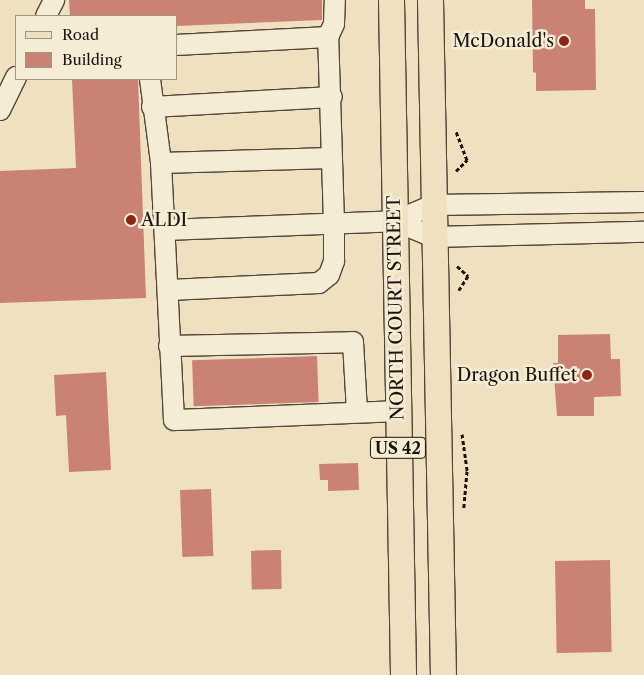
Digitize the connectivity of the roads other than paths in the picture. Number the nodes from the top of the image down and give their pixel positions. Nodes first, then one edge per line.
1 (54, 0) edge
2 (335, 0) edge
3 (391, 0) edge
4 (430, 0) edge
5 (46, 15) edge
6 (328, 37) junction
7 (178, 45) edge
8 (15, 79) edge
9 (150, 80) edge
10 (332, 96) junction
11 (152, 108) junction
12 (0, 110) edge
13 (331, 158) junction
14 (162, 163) junction
15 (644, 202) edge
16 (433, 205) junction
17 (395, 221) junction
18 (334, 223) junction
19 (165, 230) junction
20 (644, 232) edge
21 (433, 237) junction
22 (169, 290) junction
23 (169, 346) junction
24 (397, 411) junction
25 (356, 412) junction
26 (403, 675) edge
27 (443, 675) edge

1 - 5 lane
2 - 6 lane
3 - 17 main road, NORTH COURT STREET / US 42
4 - 16 main road, US 42
6 - 7 lane
6 - 10 lane
8 - 12 lane
9 - 11 lane
10 - 11 lane
10 - 13 lane
11 - 14 lane
13 - 14 lane
13 - 18 lane
14 - 19 lane
15 - 16 lane
16 - 17 lane
16 - 21 main road, US 42
17 - 18 lane
17 - 21 lane
17 - 24 main road, NORTH COURT STREET / US 42
18 - 19 lane
18 - 22 lane
19 - 22 lane
20 - 21 lane
21 - 27 main road, US 42
22 - 23 lane
23 - 25 lane
23 - 25 lane
24 - 25 lane
24 - 26 main road, NORTH COURT STREET / US 42

